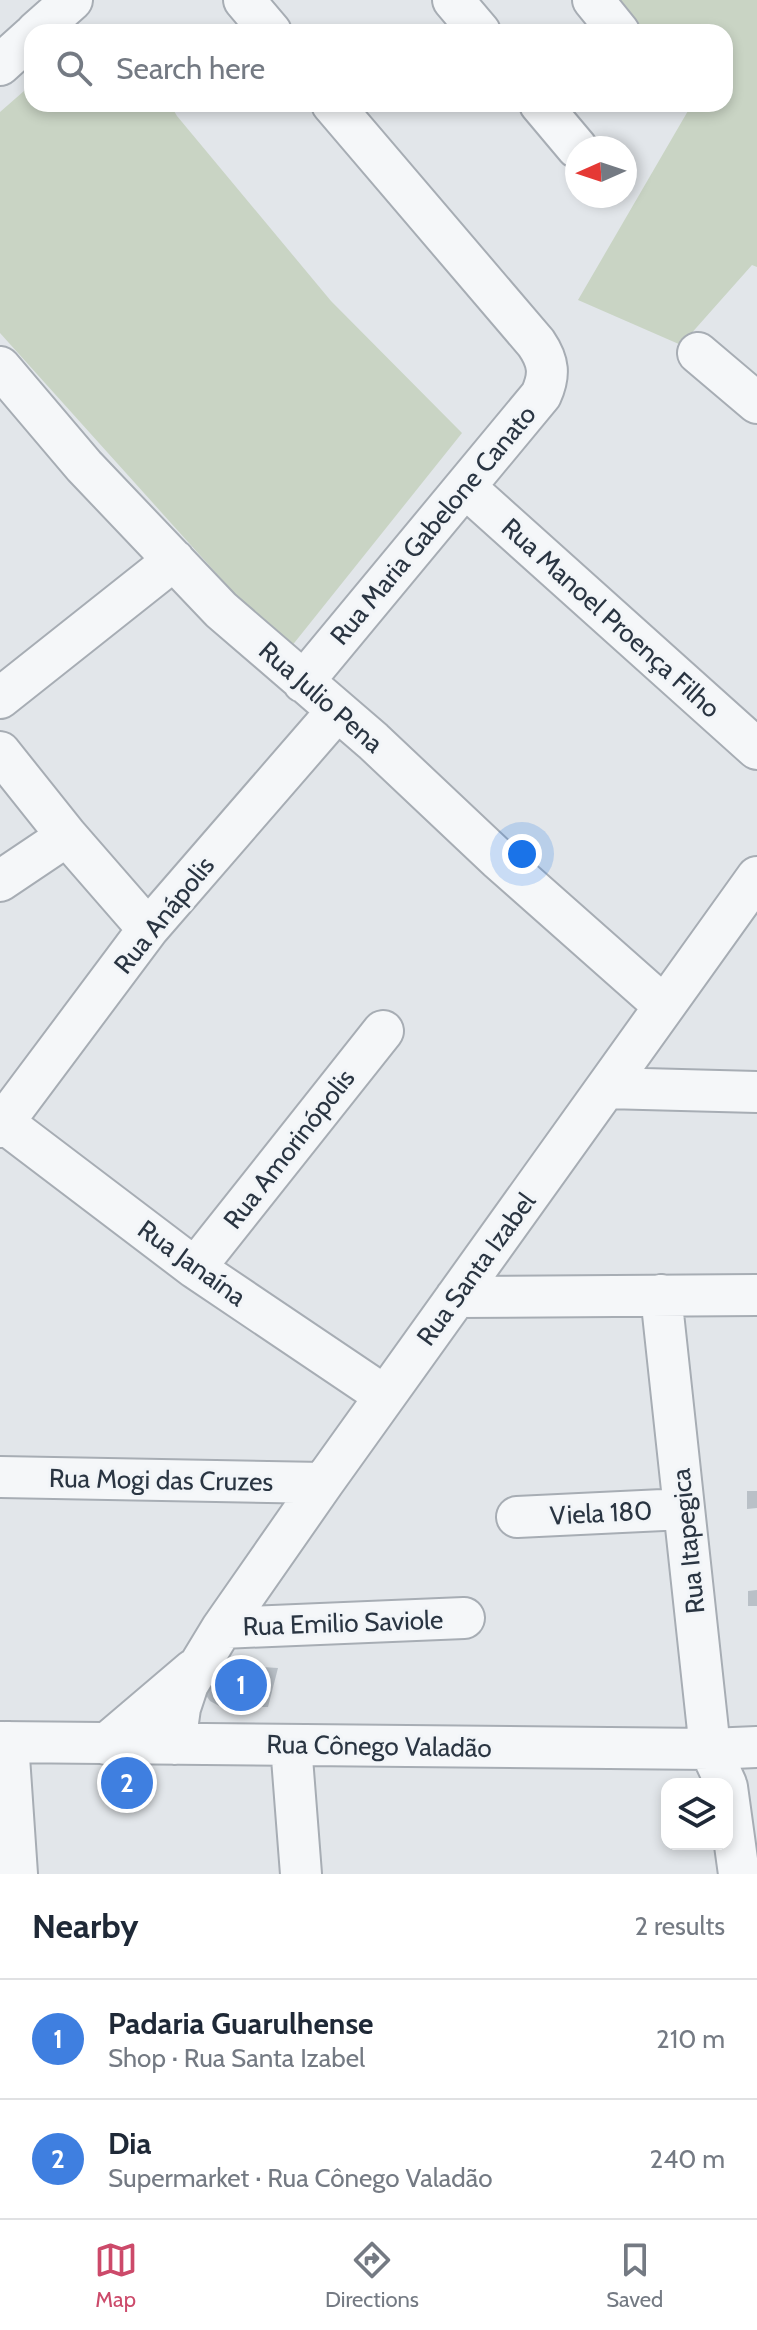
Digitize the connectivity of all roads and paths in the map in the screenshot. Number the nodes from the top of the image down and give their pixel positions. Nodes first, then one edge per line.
1 (72, 0) edge
2 (244, 0) edge
3 (453, 0) edge
4 (593, 0) edge
5 (45, 24) edge
6 (264, 24) edge
7 (473, 24) edge
8 (612, 24) edge
9 (24, 43) edge
10 (0, 65) edge
11 (339, 112) edge
12 (547, 112) edge
13 (567, 136) edge
14 (698, 353) dead end
15 (0, 367) edge
16 (757, 403) edge
17 (465, 487) junction
18 (174, 560) junction
19 (303, 682) junction
20 (0, 698) edge
21 (337, 711) junction
22 (757, 749) edge
23 (0, 752) edge
24 (67, 836) junction
25 (757, 877) edge
26 (0, 881) edge
27 (148, 929) junction
28 (664, 1006) junction
29 (383, 1031) dead end
30 (606, 1088) junction
31 (757, 1092) edge
32 (2, 1125) edge
33 (195, 1268) junction
34 (661, 1295) junction
35 (757, 1295) edge
36 (456, 1297) junction
37 (385, 1396) junction
38 (0, 1477) edge
39 (323, 1483) junction
40 (684, 1509) junction
41 (517, 1517) dead end
42 (464, 1618) dead end
43 (222, 1628) junction
44 (199, 1664) junction
45 (4, 1742) edge
46 (106, 1744) junction
47 (175, 1744) junction
48 (291, 1745) junction
49 (757, 1747) edge
50 (721, 1774) edge
51 (17, 1874) edge
52 (301, 1874) edge
53 (739, 1874) edge

1 - 5 street
2 - 6 street
3 - 7 street
4 - 8 street
9 - 10 street
11 - 17 street, Rua Maria Gabelone Canato
12 - 13 street
14 - 16 street
15 - 18 street, Rua Julio Pena
17 - 19 street, Rua Maria Gabelone Canato
17 - 22 street, Rua Manoel Proença Filho
18 - 19 street, Rua Julio Pena
18 - 20 street
19 - 21 street, Rua Julio Pena
21 - 27 street, Rua Anápolis
21 - 28 street, Rua Julio Pena
23 - 24 street
24 - 26 street
24 - 27 street
25 - 28 street, Rua Santa Izabel
27 - 32 street, Rua Anápolis
28 - 30 street, Rua Santa Izabel
29 - 33 street, Rua Amorinópolis
30 - 31 street
30 - 36 street, Rua Santa Izabel
32 - 33 street, Rua Janaína
33 - 37 street, Rua Janaína
34 - 35 street
34 - 36 street
34 - 40 street, Rua Itapegica
36 - 37 street, Rua Santa Izabel
37 - 39 street, Rua Santa Izabel
38 - 39 street, Rua Mogi das Cruzes
39 - 43 street, Rua Santa Izabel
40 - 41 street, Viela 180
40 - 50 street, Rua Itapegica
42 - 43 street, Rua Emilio Saviole
43 - 44 street, Rua Santa Izabel
44 - 46 street, Rua Santa Izabel
44 - 47 street, Rua Santa Izabel
45 - 46 street, Rua Cônego Valadão
45 - 51 street
46 - 47 street, Rua Cônego Valadão
47 - 48 street, Rua Cônego Valadão
48 - 50 street, Rua Cônego Valadão
48 - 52 street
49 - 50 street, Rua Cônego Valadão
50 - 53 street, Rua Itapegica

